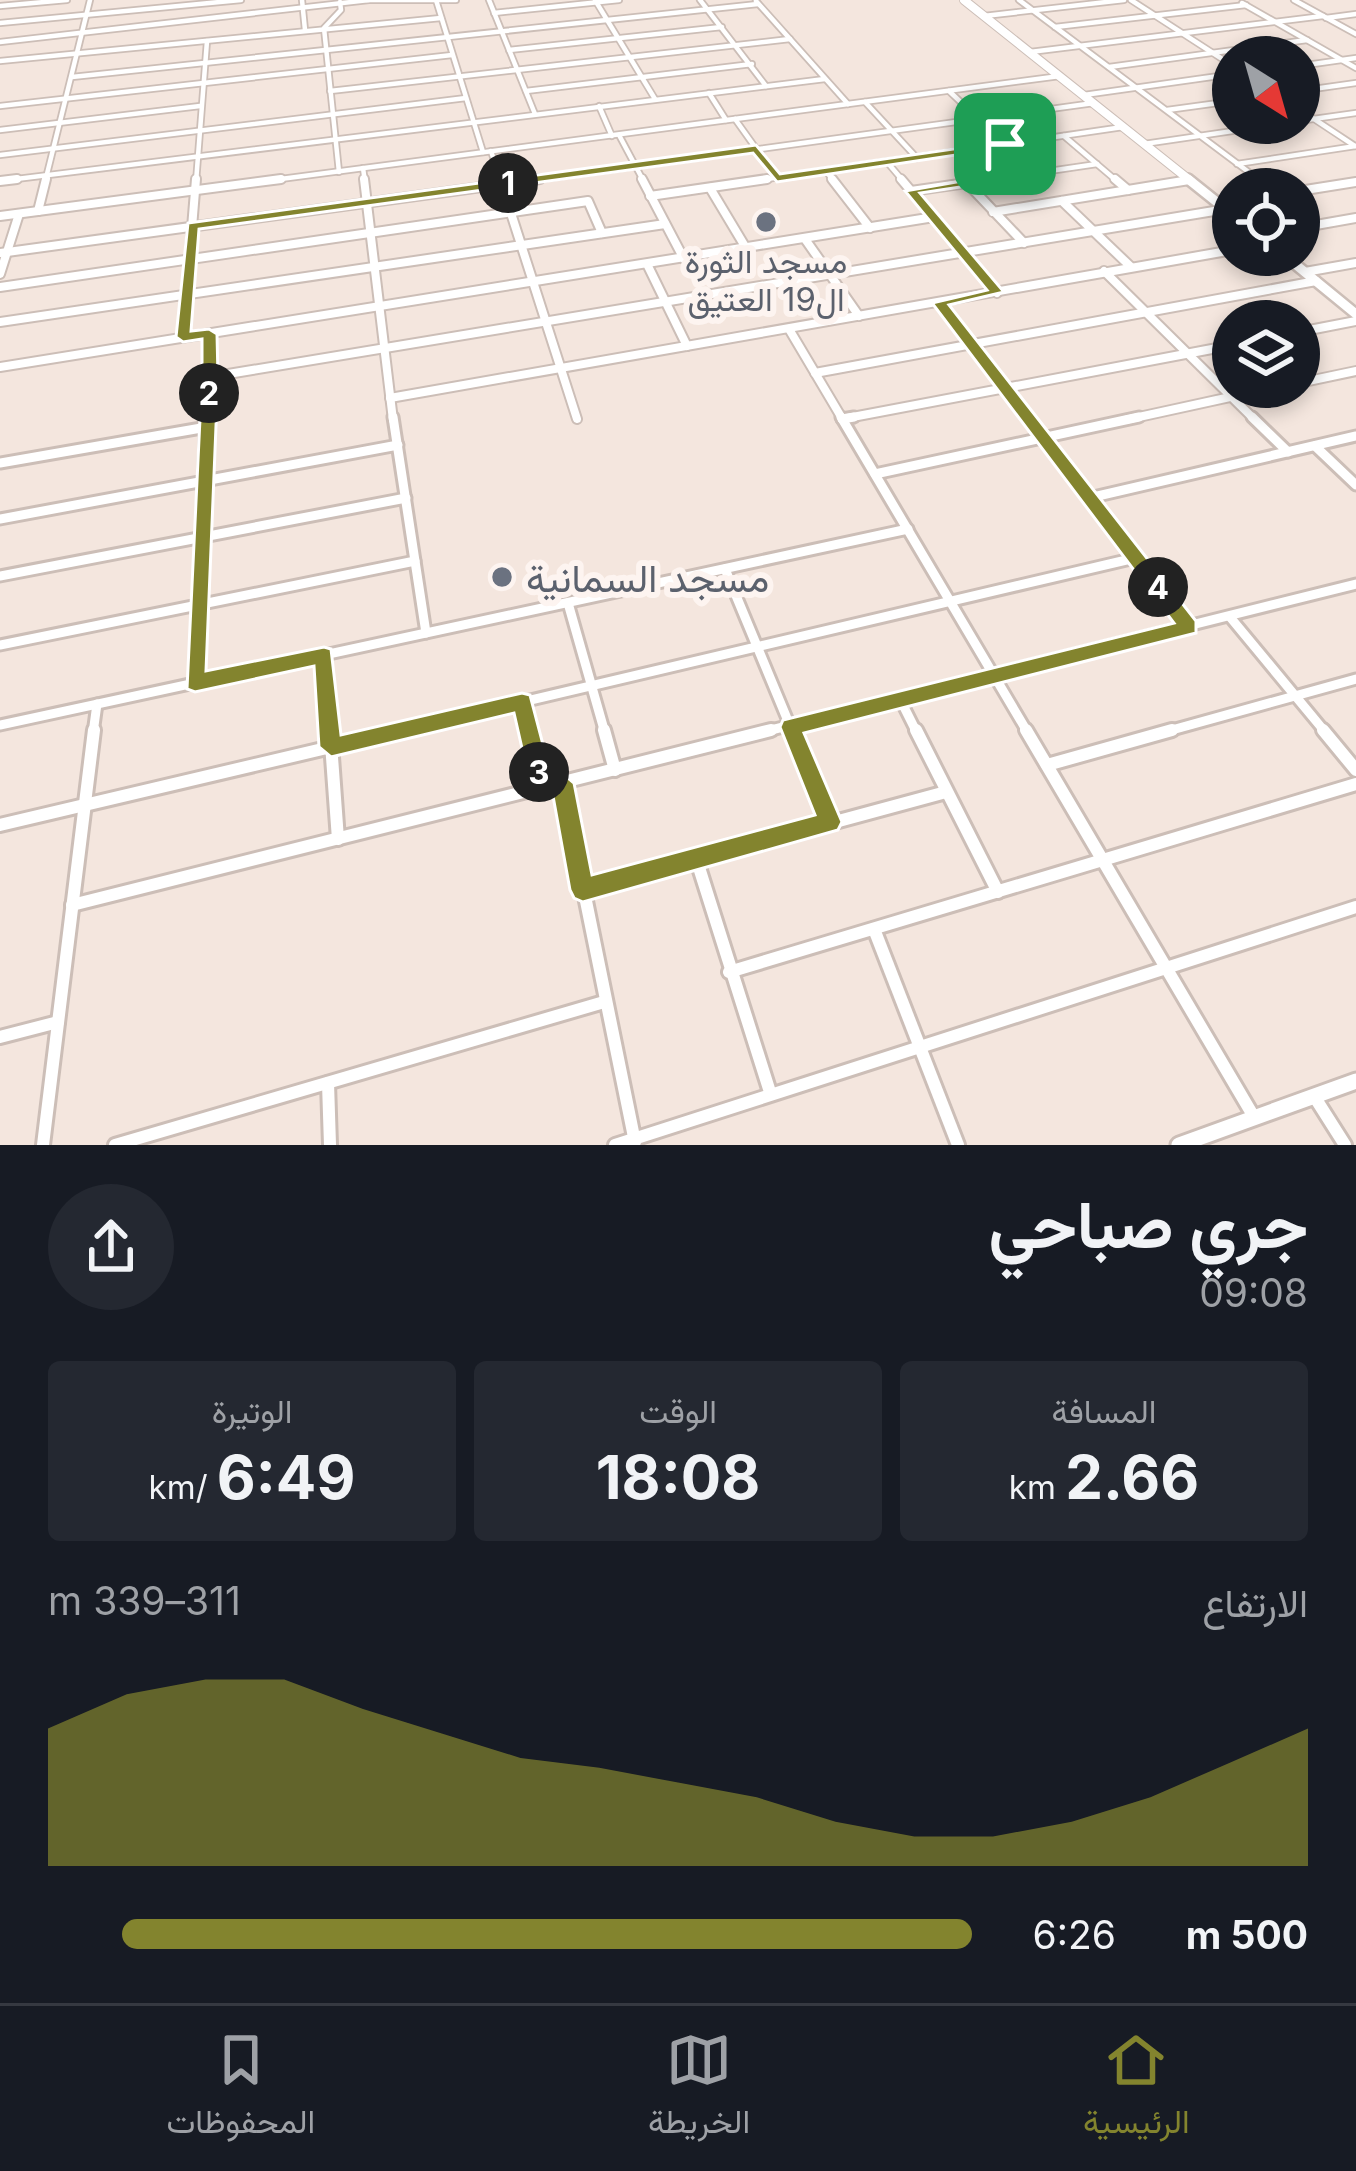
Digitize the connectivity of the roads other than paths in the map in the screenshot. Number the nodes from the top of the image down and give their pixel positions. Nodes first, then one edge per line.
1 (67, 0) edge
2 (91, 0) edge
3 (241, 0) edge
4 (302, 0) edge
5 (368, 0) edge
6 (456, 0) edge
7 (489, 0) edge
8 (619, 0) edge
9 (700, 0) edge
10 (964, 0) edge
11 (1019, 0) edge
12 (1128, 0) edge
13 (1237, 0) edge
14 (1294, 0) edge
15 (436, 1) edge
16 (596, 1) edge
17 (340, 2) edge
18 (757, 2) edge
19 (190, 3) edge
20 (395, 3) edge
21 (1246, 5) junction
22 (0, 6) edge
23 (708, 9) junction
24 (302, 10) junction
25 (1033, 10) junction
26 (494, 13) junction
27 (1356, 14) edge
28 (87, 15) junction
29 (384, 16) dead end
30 (984, 16) junction
31 (1155, 16) junction
32 (1324, 17) junction
33 (441, 18) junction
34 (607, 20) junction
35 (189, 22) junction
36 (1275, 22) junction
37 (0, 23) edge
38 (378, 23) junction
39 (722, 27) junction
40 (324, 28) junction
41 (1055, 28) junction
42 (304, 30) junction
43 (502, 31) junction
44 (82, 34) junction
45 (1183, 34) junction
46 (1356, 34) edge
47 (1299, 36) edge
48 (447, 37) junction
49 (618, 38) junction
50 (790, 39) junction
51 (207, 41) junction
52 (0, 42) edge
53 (186, 43) junction
54 (736, 44) junction
55 (1081, 46) junction
56 (1320, 48) edge
57 (326, 49) junction
58 (509, 50) junction
59 (1030, 52) junction
60 (1212, 52) joint
61 (76, 54) junction
62 (452, 56) junction
63 (628, 56) junction
64 (1356, 58) edge
65 (1341, 60) junction
66 (0, 61) edge
67 (204, 62) junction
68 (1320, 63) edge
69 (752, 64) junction
70 (1109, 67) junction
71 (1356, 68) edge
72 (327, 70) junction
73 (518, 70) junction
74 (1212, 74) edge
75 (641, 76) junction
76 (1060, 76) junction
77 (72, 77) junction
78 (458, 77) junction
79 (825, 79) junction
80 (203, 83) junction
81 (1356, 83) edge
82 (766, 86) junction
83 (1136, 88) junction
84 (1320, 88) edge
85 (526, 91) junction
86 (949, 91) junction
87 (330, 92) junction
88 (709, 93) junction
89 (1084, 94) junction
90 (69, 98) junction
91 (466, 98) junction
92 (655, 99) junction
93 (865, 102) junction
94 (1094, 103) junction
95 (848, 104) junction
96 (1212, 104) edge
97 (0, 106) edge
98 (200, 106) junction
99 (599, 106) junction
100 (1166, 111) junction
101 (1356, 113) edge
102 (333, 114) junction
103 (535, 114) junction
104 (980, 118) junction
105 (1320, 118) edge
106 (731, 120) junction
107 (474, 122) junction
108 (62, 123) junction
109 (1320, 123) edge
110 (1123, 127) junction
111 (0, 130) edge
112 (198, 130) junction
113 (891, 130) junction
114 (1212, 134) edge
115 (615, 135) junction
116 (1064, 136) junction
117 (1200, 136) junction
118 (337, 139) junction
119 (1005, 144) junction
120 (1144, 144) junction
121 (1356, 146) edge
122 (55, 148) junction
123 (756, 149) junction
124 (487, 152) junction
125 (0, 155) edge
126 (197, 157) junction
127 (917, 158) junction
128 (887, 162) junction
129 (1097, 164) junction
130 (1238, 164) junction
131 (635, 166) junction
132 (1243, 168) edge
133 (363, 169) junction
134 (826, 171) junction
135 (339, 172) junction
136 (1035, 172) junction
137 (576, 173) junction
138 (48, 176) junction
139 (777, 178) junction
140 (1189, 181) junction
141 (0, 182) edge
142 (502, 183) junction
143 (967, 183) junction
144 (1353, 185) edge
145 (710, 188) junction
146 (1320, 189) edge
147 (1128, 190) junction
148 (193, 191) junction
149 (911, 191) junction
150 (650, 196) junction
151 (1212, 199) edge
152 (588, 201) junction
153 (1062, 201) junction
154 (368, 202) junction
155 (38, 211) junction
156 (511, 211) junction
157 (1212, 211) edge
158 (993, 212) junction
159 (19, 214) junction
160 (0, 216) edge
161 (934, 218) junction
162 (1356, 218) edge
163 (665, 224) junction
164 (1320, 224) edge
165 (193, 226) junction
166 (870, 228) junction
167 (371, 232) junction
168 (1094, 232) junction
169 (602, 233) junction
170 (805, 239) junction
171 (1024, 243) junction
172 (521, 245) junction
173 (746, 248) junction
174 (4, 253) edge
175 (964, 253) junction
176 (1212, 253) edge
177 (189, 258) junction
178 (684, 259) junction
179 (1356, 263) edge
180 (647, 264) junction
181 (1130, 266) junction
182 (374, 267) junction
183 (1320, 269) edge
184 (1104, 272) junction
185 (0, 274) edge
186 (830, 275) junction
187 (1310, 276) edge
188 (1316, 281) junction
189 (533, 282) junction
190 (0, 287) edge
191 (997, 292) junction
192 (185, 295) junction
193 (665, 302) junction
194 (939, 303) junction
195 (380, 307) junction
196 (1146, 313) junction
197 (1356, 315) edge
198 (859, 316) junction
199 (0, 322) edge
200 (546, 322) junction
201 (1320, 326) edge
202 (789, 328) junction
203 (209, 334) junction
204 (183, 337) junction
205 (687, 346) junction
206 (973, 347) junction
207 (385, 349) junction
208 (1212, 350) edge
209 (1189, 354) junction
210 (0, 367) edge
211 (560, 368) junction
212 (1356, 371) edge
213 (815, 373) junction
214 (210, 377) junction
215 (1212, 377) edge
216 (1320, 378) edge
217 (1006, 390) junction
218 (390, 398) junction
219 (1212, 400) edge
220 (1243, 408) edge
221 (577, 419) dead end
222 (842, 419) junction
223 (207, 427) junction
224 (1356, 436) edge
225 (1044, 439) junction
226 (398, 445) junction
227 (1315, 446) junction
228 (1288, 452) junction
229 (0, 463) edge
230 (875, 474) junction
231 (205, 480) junction
232 (1356, 484) edge
233 (406, 498) junction
234 (1089, 498) junction
235 (0, 519) edge
236 (908, 530) junction
237 (202, 538) junction
238 (1136, 558) junction
239 (415, 561) junction
240 (725, 569) junction
241 (0, 576) edge
242 (1356, 584) edge
243 (950, 602) junction
244 (568, 603) junction
245 (199, 604) junction
246 (1230, 617) junction
247 (1189, 627) junction
248 (426, 633) junction
249 (0, 645) edge
250 (757, 645) junction
251 (324, 655) junction
252 (994, 676) junction
253 (1356, 679) edge
254 (195, 683) junction
255 (592, 686) junction
256 (1295, 696) junction
257 (900, 699) junction
258 (522, 702) junction
259 (97, 704) junction
260 (0, 725) edge
261 (791, 727) junction
262 (331, 747) junction
263 (1047, 765) junction
264 (615, 770) junction
265 (1356, 770) edge
266 (562, 783) junction
267 (1356, 784) edge
268 (543, 788) junction
269 (946, 792) junction
270 (84, 805) junction
271 (830, 822) junction
272 (0, 825) edge
273 (338, 839) junction
274 (696, 858) junction
275 (1104, 860) junction
276 (583, 890) junction
277 (998, 892) junction
278 (72, 905) junction
279 (1356, 907) edge
280 (874, 929) junction
281 (1167, 968) junction
282 (729, 972) junction
283 (604, 1002) junction
284 (58, 1022) junction
285 (0, 1037) edge
286 (918, 1048) junction
287 (1356, 1082) edge
288 (328, 1083) junction
289 (770, 1091) junction
290 (1314, 1096) junction
291 (1254, 1117) junction
292 (635, 1142) edge
293 (43, 1145) edge
294 (115, 1145) edge
295 (330, 1145) edge
296 (615, 1145) edge
297 (958, 1145) edge
298 (1179, 1145) edge
299 (1345, 1145) edge

1 - 22 street
2 - 28 street
3 - 19 street
4 - 24 street
5 - 17 street
5 - 20 street
6 - 15 street
7 - 26 street
8 - 16 street
9 - 23 street
10 - 30 street
11 - 25 street
12 - 25 street
12 - 31 street
13 - 21 street
14 - 32 street
15 - 20 street
15 - 33 street
16 - 26 street
16 - 34 street
17 - 24 street
17 - 40 street
18 - 23 street
18 - 50 street
19 - 28 street
19 - 35 street
21 - 31 street
21 - 36 street
23 - 34 street
23 - 39 street
24 - 35 street
24 - 42 street
25 - 30 street
25 - 41 street
26 - 43 street
27 - 32 street
28 - 37 street
28 - 44 street
29 - 38 street
30 - 59 street
31 - 41 street
31 - 45 street
32 - 36 street
32 - 46 street
33 - 38 street
33 - 48 street
34 - 43 street
34 - 49 street
35 - 44 street
35 - 53 street
36 - 45 street
36 - 47 street
38 - 40 street
39 - 49 street
39 - 54 street
40 - 42 street
40 - 57 street
41 - 55 street
42 - 51 street
43 - 48 street
43 - 58 street
44 - 52 street
44 - 61 street
45 - 55 street
45 - 60 street
48 - 57 street
48 - 62 street
49 - 58 street
49 - 63 street
50 - 54 street
50 - 79 street
51 - 53 street
51 - 67 street
53 - 61 street
54 - 63 street
54 - 69 street
55 - 59 street
55 - 70 street
56 - 65 street
57 - 67 street
57 - 72 street
58 - 73 street
59 - 76 street
60 - 70 street
61 - 66 street
61 - 77 street
62 - 72 street
62 - 78 street
63 - 73 street
63 - 75 street
64 - 65 street
65 - 68 street
65 - 71 street
67 - 77 street
67 - 80 street
69 - 75 street
69 - 82 street
70 - 83 street
72 - 80 street
72 - 87 street
73 - 78 street
73 - 85 street
74 - 83 street
75 - 85 street
75 - 92 street
76 - 86 street
76 - 89 street
77 - 90 street
78 - 87 street
78 - 91 street
79 - 82 street
79 - 95 street
80 - 90 street
80 - 98 street
81 - 84 street
82 - 88 street
83 - 89 street
83 - 100 street
85 - 103 street
86 - 93 street
86 - 104 street
87 - 102 street
88 - 92 street
88 - 106 street
89 - 94 street
90 - 97 street
90 - 108 street
91 - 102 street
91 - 107 street
92 - 99 street
93 - 95 street
93 - 113 street
94 - 104 street
94 - 110 street
95 - 106 street
96 - 100 street
98 - 108 street
98 - 112 street
99 - 103 street
99 - 115 street
100 - 117 street
101 - 105 street
102 - 112 street
102 - 118 street
103 - 107 street
104 - 113 street
104 - 119 street
106 - 115 street
106 - 123 street
107 - 118 street
107 - 124 street
108 - 111 street
108 - 122 street
109 - 121 street
110 - 116 street
110 - 120 street
112 - 122 street
112 - 126 street
113 - 123 street
113 - 127 street
114 - 117 street
115 - 124 street
115 - 131 street
116 - 119 street
116 - 129 street
117 - 120 street
117 - 130 street
118 - 126 street
118 - 135 street
119 - 127 street
119 - 136 street
120 - 140 street
121 - 130 street
122 - 125 street
122 - 138 street
123 - 131 street
123 - 139 street
124 - 133 street
124 - 142 street
126 - 138 street
126 - 148 street
127 - 128 street
128 - 134 street
128 - 149 street
129 - 136 street
129 - 147 street
130 - 132 street
131 - 137 street
131 - 150 street
133 - 135 street
133 - 154 street
134 - 139 street
134 - 166 street
135 - 148 street
136 - 143 street
137 - 142 street
137 - 152 street
138 - 141 street
138 - 155 street
139 - 145 street
140 - 147 street
140 - 151 street
142 - 154 street
142 - 156 street
143 - 149 street
143 - 158 street
144 - 146 street
145 - 150 street
145 - 173 street
147 - 153 street
148 - 155 street
148 - 165 street
149 - 161 street
150 - 163 street
152 - 156 street
152 - 169 street
153 - 158 street
153 - 168 street
154 - 165 street
154 - 167 street
155 - 159 street
156 - 167 street
156 - 172 street
157 - 168 street
158 - 171 street
159 - 160 street
159 - 174 street
161 - 166 street
161 - 175 street
162 - 164 street
163 - 169 street
163 - 178 street
165 - 174 street
165 - 177 street
166 - 170 street
167 - 177 street
167 - 182 street
168 - 171 street
168 - 181 street
169 - 172 street
170 - 173 street
170 - 186 street
171 - 175 street
172 - 182 street
172 - 189 street
173 - 178 street
174 - 185 street
175 - 186 street
175 - 191 street
176 - 181 street
177 - 190 street
177 - 192 street
178 - 180 street
179 - 183 street
180 - 189 street
180 - 193 street
181 - 184 street
182 - 192 street
182 - 195 street
184 - 191 street
184 - 196 street
186 - 193 street
186 - 198 street
187 - 188 street
188 - 196 street
188 - 197 street
189 - 195 street
189 - 200 street
191 - 194 street
192 - 199 street
192 - 204 street
193 - 200 street
193 - 205 street
194 - 198 street
194 - 206 street
195 - 203 street
195 - 207 street
196 - 206 street
196 - 209 street
197 - 201 street
198 - 202 street
200 - 207 street
200 - 211 street
202 - 205 street
202 - 213 street
203 - 204 street
203 - 214 street
204 - 210 street
205 - 211 street
206 - 213 street
206 - 217 street
207 - 214 street
207 - 218 street
208 - 209 street
209 - 215 street
209 - 217 street
211 - 218 street
211 - 221 street
212 - 216 street
213 - 222 street
214 - 223 street
217 - 222 street
217 - 225 street
218 - 226 street
219 - 225 street
220 - 228 street
222 - 230 street
223 - 229 street
223 - 231 street
224 - 227 street
225 - 230 street
225 - 234 street
226 - 231 street
226 - 233 street
227 - 228 street
227 - 232 street
228 - 234 street
230 - 236 street
231 - 235 street
231 - 237 street
233 - 237 street
233 - 239 street
234 - 238 street
236 - 240 street
236 - 243 street
237 - 241 street
237 - 245 street
238 - 243 street
238 - 247 street
239 - 245 street
239 - 248 street
240 - 244 street
240 - 250 street
242 - 246 street
243 - 250 street
243 - 252 street
244 - 248 street
244 - 255 street
245 - 249 street
245 - 254 street
246 - 247 street
246 - 256 street
247 - 252 street
248 - 251 street
250 - 255 street
250 - 261 street
251 - 254 street
251 - 262 street
252 - 257 street
252 - 263 street
253 - 256 street
254 - 259 street
255 - 258 street
255 - 264 street
256 - 263 street
256 - 265 street
257 - 261 street
257 - 269 street
258 - 262 street
258 - 268 street
259 - 260 street
259 - 270 street
261 - 264 street
261 - 271 street
262 - 270 street
262 - 273 street
263 - 275 street
264 - 266 street
266 - 268 street
266 - 276 street
267 - 275 street
268 - 273 street
269 - 271 street
269 - 277 street
270 - 272 street
270 - 278 street
271 - 274 street
273 - 278 street
274 - 276 street
274 - 282 street
275 - 277 street
275 - 281 street
276 - 283 street
277 - 280 street
278 - 284 street
279 - 281 street
280 - 282 street
280 - 286 street
281 - 286 street
281 - 291 street
282 - 289 street
283 - 288 street
283 - 292 street
284 - 285 street
284 - 293 street
286 - 289 street
286 - 297 street
287 - 290 street
288 - 294 street
288 - 295 street
289 - 292 street
290 - 291 street
290 - 299 street
291 - 298 street
292 - 296 street

